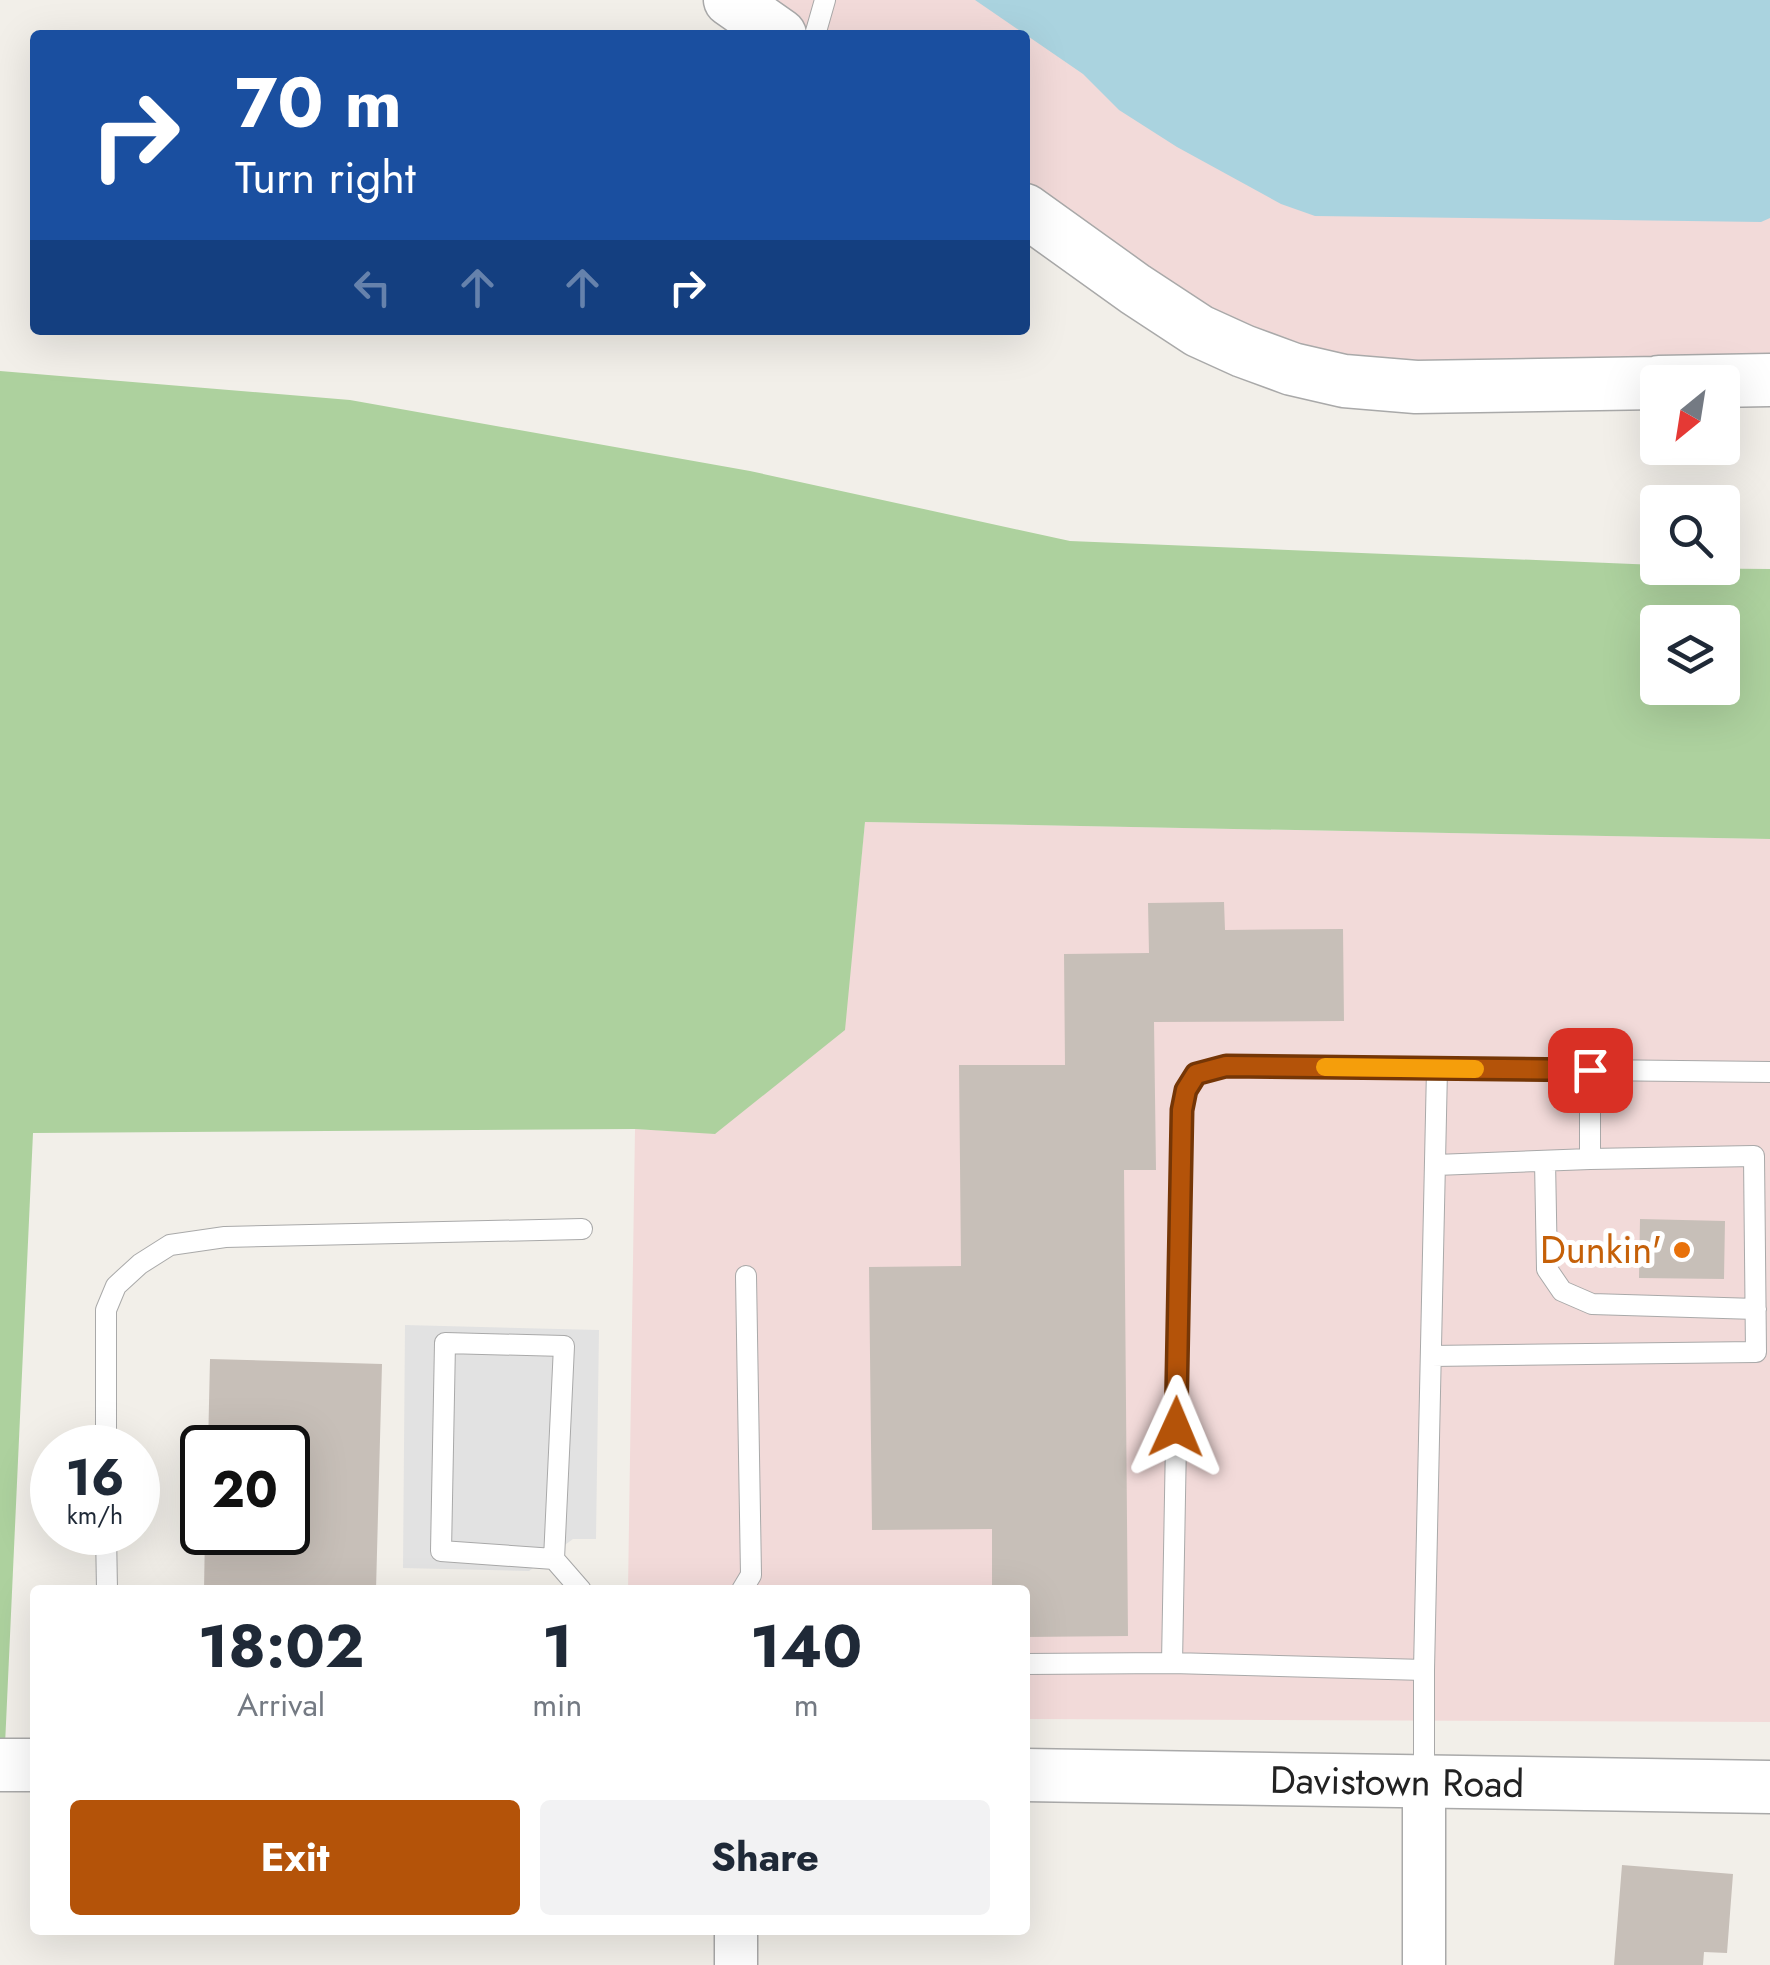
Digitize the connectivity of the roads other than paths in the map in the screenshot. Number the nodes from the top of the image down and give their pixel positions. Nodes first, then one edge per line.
1 (825, 0) edge
2 (816, 30) edge
3 (1030, 214) edge
4 (1770, 380) edge
5 (1740, 381) edge
6 (1640, 382) edge
7 (1437, 1069) junction
8 (1590, 1070) junction
9 (1770, 1072) edge
10 (1590, 1159) junction
11 (1545, 1161) junction
12 (1436, 1165) junction
13 (582, 1229) dead end
14 (746, 1276) dead end
15 (1756, 1309) junction
16 (1431, 1356) junction
17 (106, 1425) edge
18 (106, 1555) edge
19 (554, 1559) junction
20 (107, 1585) edge
21 (577, 1585) edge
22 (745, 1585) edge
23 (1172, 1663) junction
24 (1030, 1664) edge
25 (1424, 1670) junction
26 (0, 1765) edge
27 (30, 1765) edge
28 (1030, 1775) edge
29 (1424, 1782) junction
30 (1770, 1787) edge
31 (736, 1935) edge
32 (736, 1965) edge
33 (1424, 1965) edge

1 - 2 lane
3 - 6 street
4 - 5 street
7 - 8 lane
7 - 12 lane
7 - 23 lane
8 - 9 lane
8 - 10 lane
10 - 11 lane
10 - 15 lane
11 - 12 lane
11 - 15 lane
12 - 16 lane
13 - 17 lane
14 - 22 lane
15 - 16 lane
16 - 25 lane
18 - 20 lane
19 - 19 lane
19 - 21 lane
23 - 24 lane
23 - 25 lane
25 - 29 lane
26 - 27 street
28 - 29 street, Davistown Road
29 - 30 street, Davistown Road
29 - 33 street
31 - 32 street

